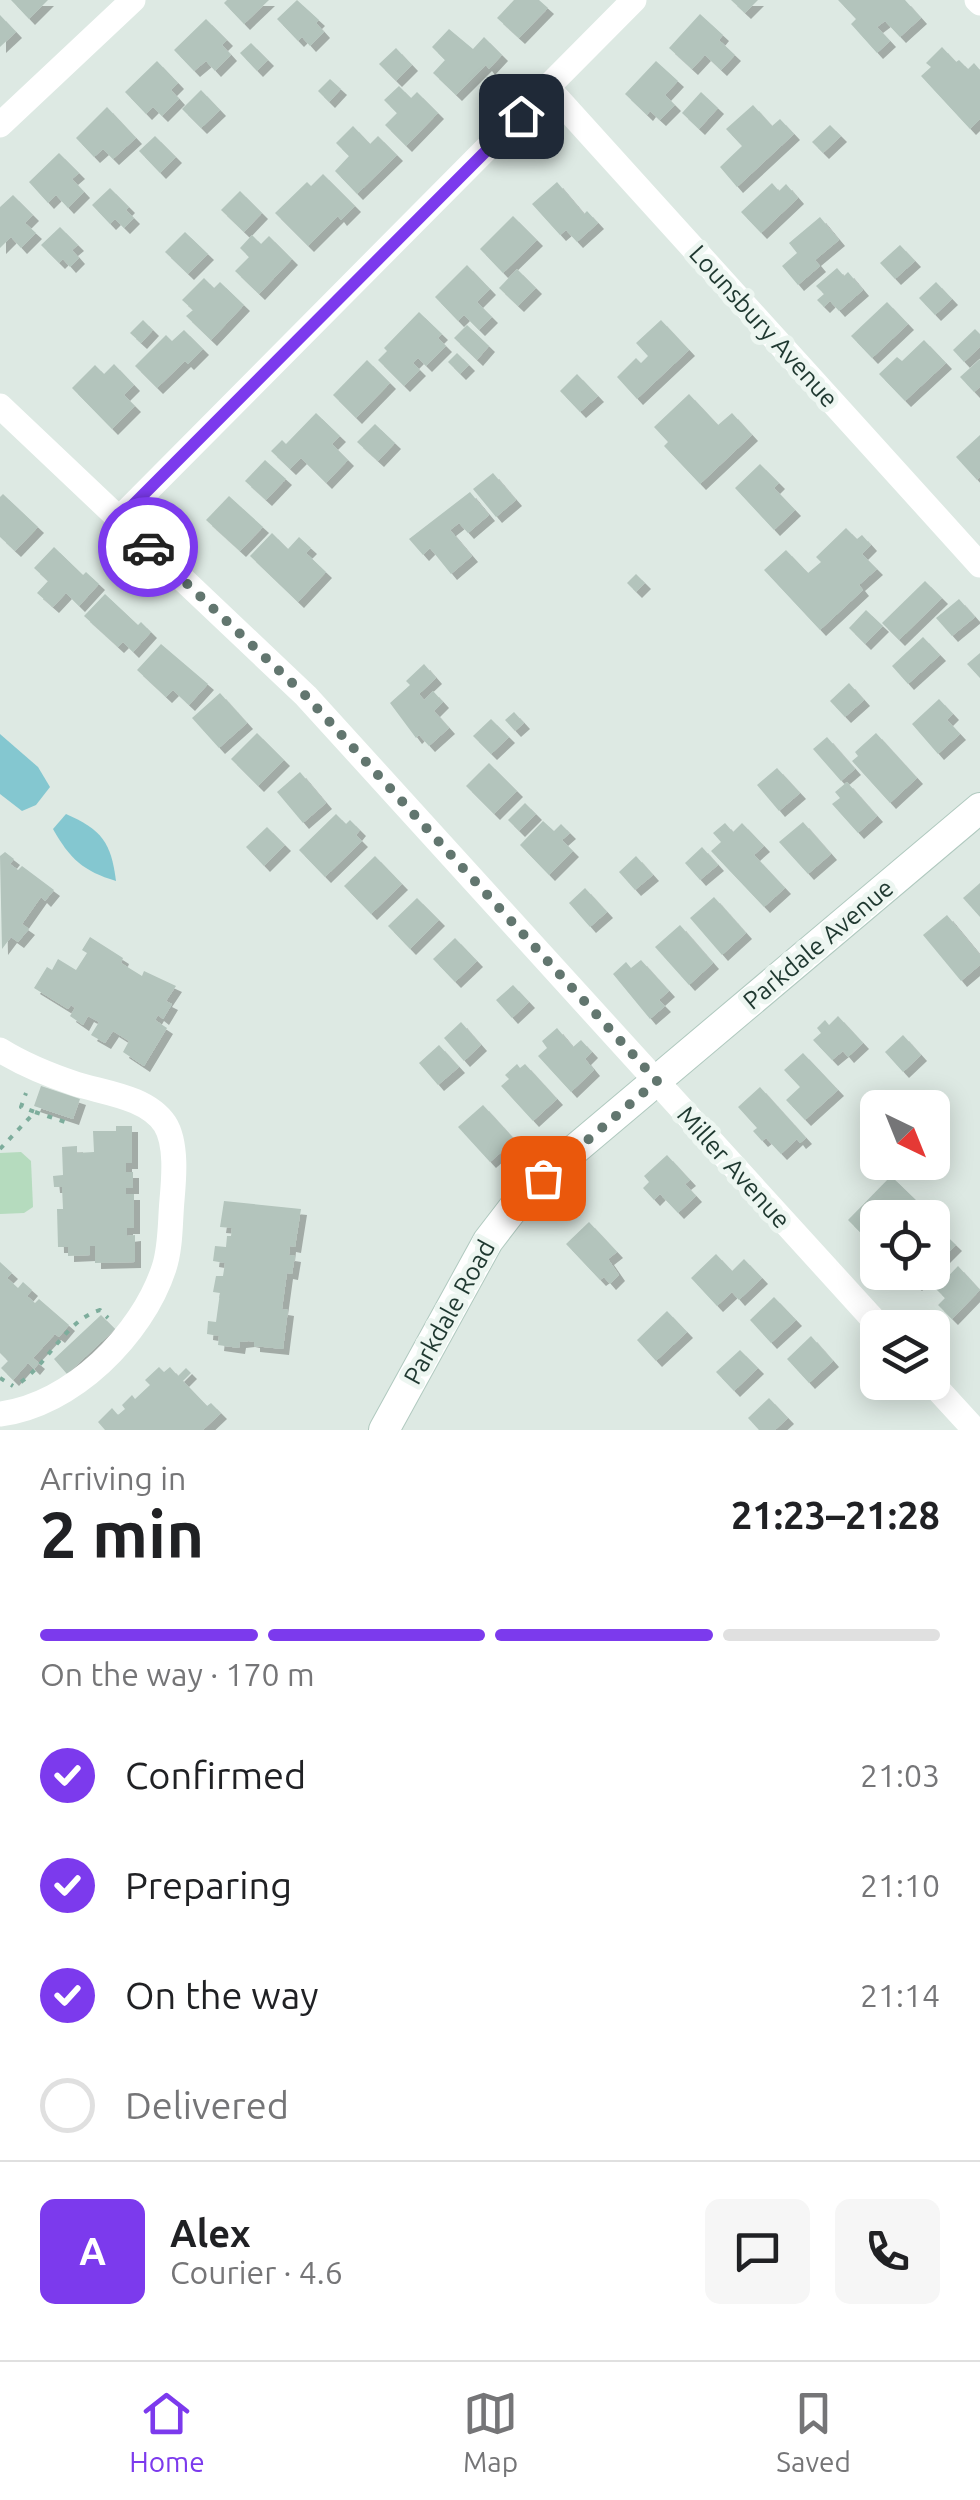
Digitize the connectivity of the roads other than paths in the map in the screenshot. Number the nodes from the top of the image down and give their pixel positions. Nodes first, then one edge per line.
1 (133, 0) edge
2 (634, 0) edge
3 (548, 88) junction
4 (0, 125) edge
5 (0, 406) edge
6 (119, 519) junction
7 (980, 565) edge
8 (979, 810) edge
9 (0, 1050) edge
10 (657, 1081) junction
11 (865, 1310) edge
12 (947, 1400) edge
13 (0, 1414) edge
14 (384, 1430) edge
15 (974, 1430) edge

1 - 4 street
2 - 3 street
3 - 6 street
3 - 7 street, Lounsbury Avenue
5 - 6 street, Miller Avenue
6 - 10 street, Miller Avenue
8 - 10 main road, Parkdale Avenue
9 - 13 street
10 - 11 street, Miller Avenue
10 - 14 main road, Parkdale Road
12 - 15 street

